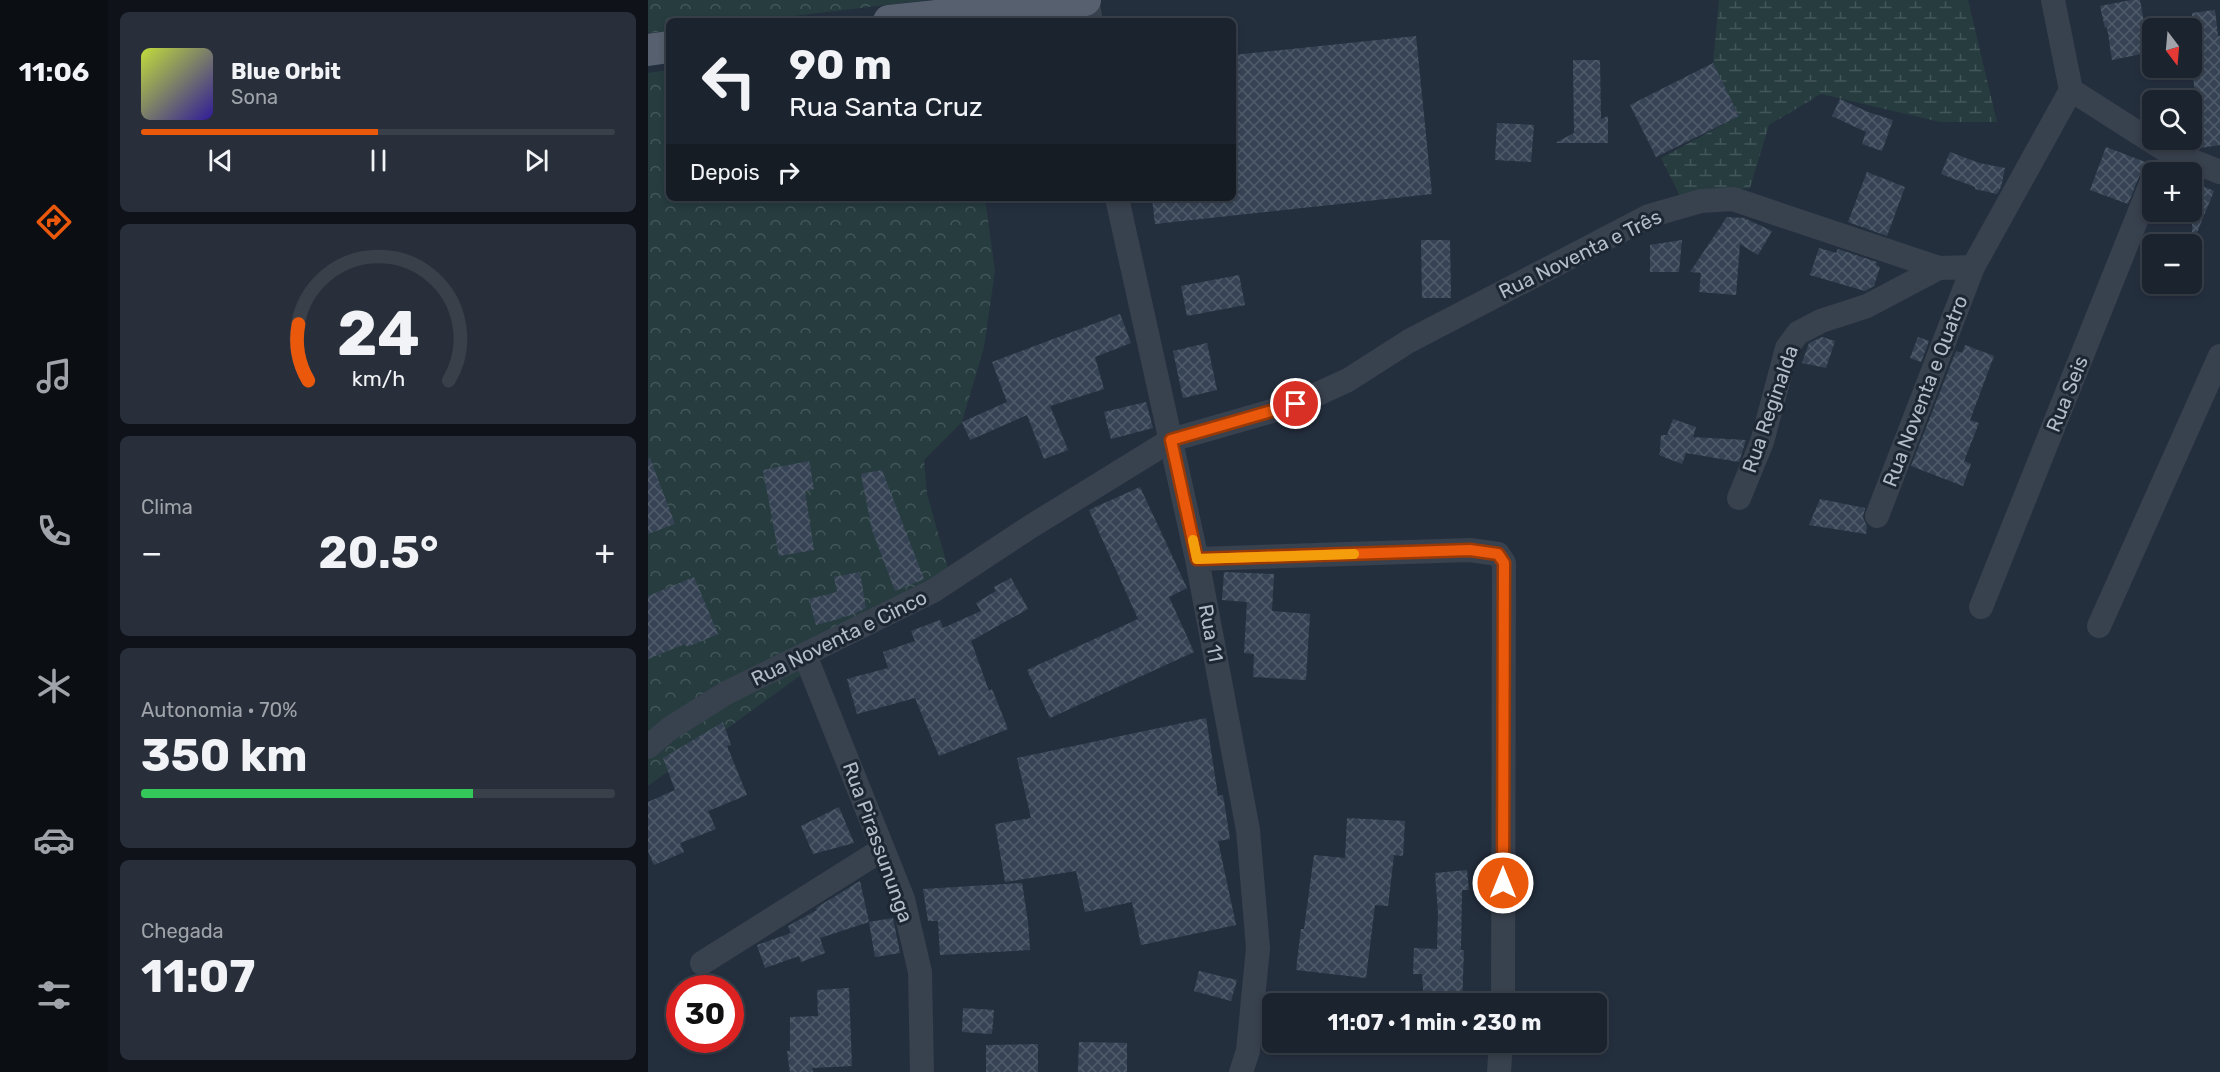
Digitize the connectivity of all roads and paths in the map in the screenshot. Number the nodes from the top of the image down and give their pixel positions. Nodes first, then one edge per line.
1 (1086, 0) edge
2 (2053, 0) edge
3 (1009, 3) edge
4 (909, 18) edge
5 (1090, 18) edge
6 (666, 47) edge
7 (648, 50) edge
8 (2071, 90) junction
9 (2142, 135) edge
10 (2165, 150) joint
11 (2160, 162) edge
12 (2218, 170) edge
13 (1118, 201) edge
14 (2142, 206) edge
15 (1973, 267) junction
16 (1939, 268) junction
17 (2220, 356) edge
18 (1171, 440) junction
19 (1738, 498) dead end
20 (1877, 516) dead end
21 (1030, 527) joint
22 (1197, 559) junction
23 (1981, 607) dead end
24 (2099, 626) dead end
25 (805, 655) junction
26 (648, 747) edge
27 (883, 849) junction
28 (702, 963) dead end
29 (1503, 993) edge
30 (1500, 1053) edge
31 (922, 1072) edge
32 (1241, 1072) edge
33 (1499, 1072) edge

1 - 3 main road
1 - 5 street
2 - 8 street
3 - 4 main road
6 - 7 main road
8 - 9 street
8 - 15 street
10 - 11 street
10 - 12 street
13 - 18 street, Rua 11
14 - 23 street, Rua Seis
15 - 16 street, Rua Noventa e Três
15 - 20 street, Rua Noventa e Quatro
16 - 18 street, Rua Noventa e Três
16 - 19 street, Rua Reginalda
17 - 24 street
18 - 21 street, Rua Noventa e Três
18 - 22 street, Rua 11
21 - 25 street, Rua Noventa e Cinco
22 - 29 street
22 - 32 street, Rua 11
25 - 26 street, Rua Noventa e Cinco
25 - 27 street, Rua Pirassununga
27 - 28 street
27 - 31 street, Rua Pirassununga
30 - 33 street

